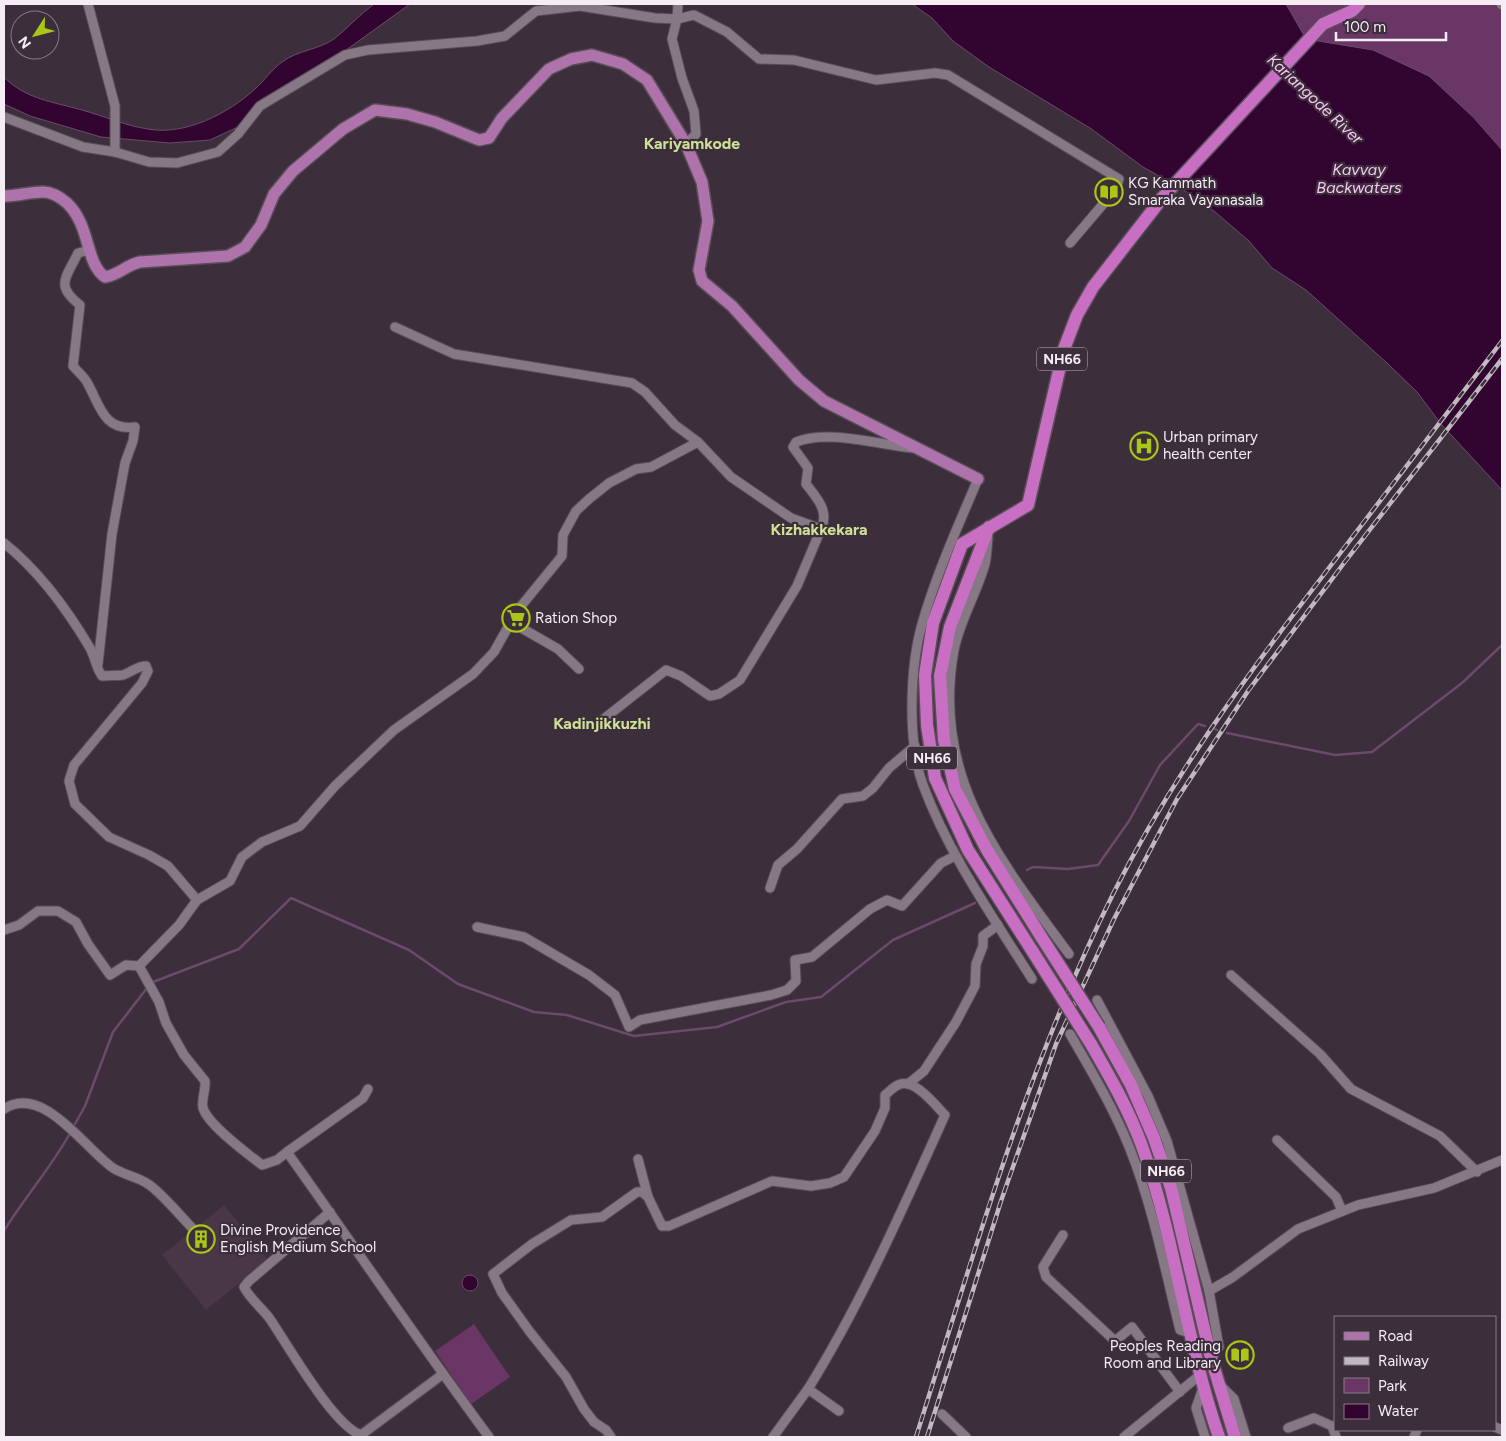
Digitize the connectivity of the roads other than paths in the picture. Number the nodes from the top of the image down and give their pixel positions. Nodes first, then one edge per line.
1 (88, 4) edge
2 (678, 4) edge
3 (1359, 4) edge
4 (678, 19) junction
5 (4, 117) edge
6 (686, 144) junction
7 (115, 152) junction
8 (4, 196) edge
9 (1070, 243) dead end
10 (90, 250) junction
11 (395, 327) dead end
12 (698, 442) junction
13 (916, 449) junction
14 (978, 479) joint
15 (990, 527) junction
16 (821, 529) junction
17 (4, 543) edge
18 (511, 622) junction
19 (98, 664) junction
20 (579, 669) dead end
21 (601, 721) dead end
22 (915, 746) junction
23 (955, 856) junction
24 (770, 888) dead end
25 (197, 900) junction
26 (998, 925) junction
27 (477, 927) dead end
28 (4, 930) edge
29 (1070, 954) dead end
30 (139, 966) junction
31 (1231, 975) dead end
32 (1032, 979) dead end
33 (1097, 1000) dead end
34 (1070, 1034) dead end
35 (912, 1083) junction
36 (368, 1089) dead end
37 (4, 1109) edge
38 (1277, 1140) dead end
39 (287, 1152) junction
40 (638, 1159) dead end
41 (1502, 1160) edge
42 (1477, 1172) junction
43 (648, 1197) junction
44 (1342, 1211) junction
45 (330, 1212) junction
46 (194, 1230) dead end
47 (1063, 1235) dead end
48 (1209, 1291) junction
49 (1190, 1333) junction
50 (1211, 1358) junction
51 (442, 1374) junction
52 (1200, 1375) junction
53 (1219, 1384) junction
54 (1203, 1388) junction
55 (808, 1390) junction
56 (1180, 1392) junction
57 (839, 1411) dead end
58 (942, 1414) dead end
59 (1288, 1428) dead end
60 (489, 1437) edge
61 (611, 1437) edge
62 (773, 1437) edge
63 (966, 1437) edge
64 (1124, 1437) edge
65 (1205, 1437) edge
66 (1219, 1437) edge
67 (1235, 1437) edge
68 (1246, 1437) edge
69 (1336, 1437) edge

1 - 7 street
2 - 4 street
3 - 15 highway, NH66
4 - 6 street
4 - 7 street
4 - 9 street
5 - 7 street
6 - 10 main road
6 - 13 main road
8 - 10 main road
10 - 19 street
11 - 12 street
12 - 16 street
12 - 18 street
13 - 14 main road
13 - 16 street
14 - 22 street
15 - 29 street
15 - 49 highway, NH66, bridge
15 - 50 highway, NH66, bridge
16 - 21 street
17 - 19 street
18 - 20 street
18 - 25 street
19 - 25 street
22 - 23 street
22 - 24 street
23 - 26 street
23 - 27 street
25 - 30 street
26 - 32 street
26 - 35 street
28 - 30 street
30 - 39 street
31 - 42 street
33 - 48 street
34 - 49 street
35 - 43 street
35 - 55 street
36 - 39 street
37 - 46 street
38 - 44 street
39 - 45 street
40 - 43 street
41 - 42 street
42 - 44 street
43 - 61 street
44 - 48 street
45 - 51 street
45 - 51 street
47 - 56 street
48 - 50 street
49 - 50 highway, NH66
49 - 52 highway, NH66
50 - 53 highway, NH66
51 - 60 street
52 - 54 highway, NH66
52 - 56 street
53 - 67 highway, NH66
53 - 68 street
54 - 65 street
54 - 66 highway, NH66
55 - 57 street
55 - 62 street
56 - 64 street
58 - 63 street
59 - 69 street

